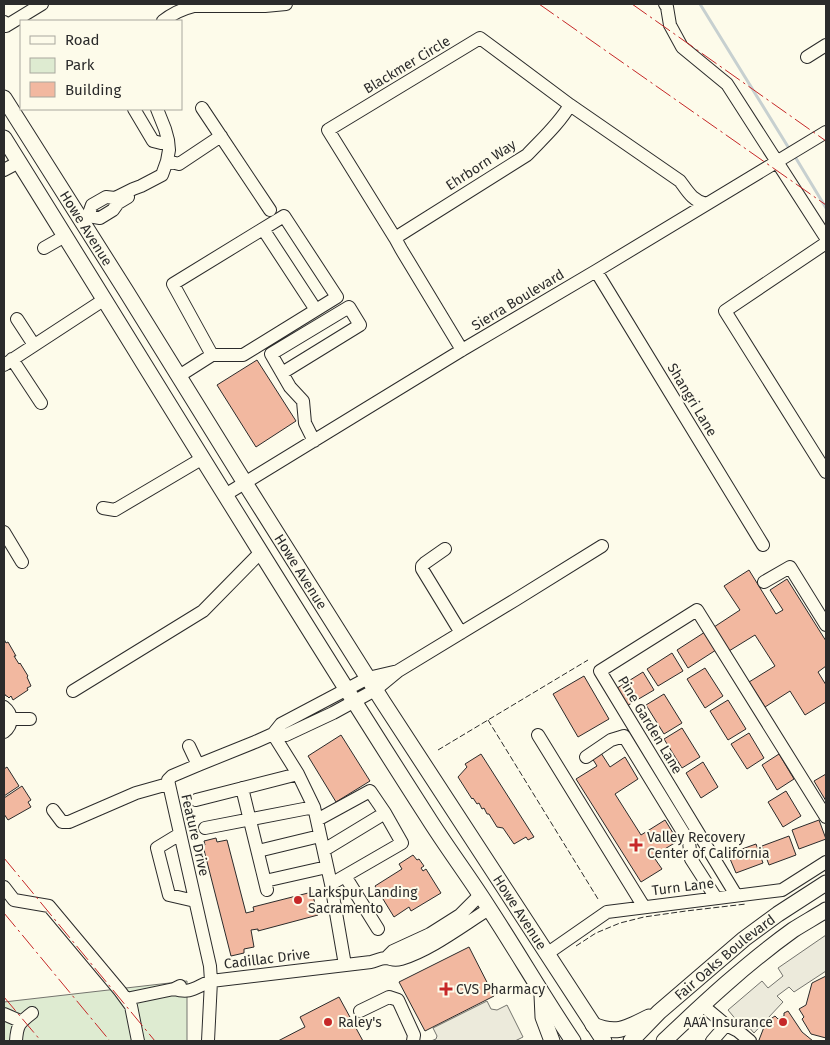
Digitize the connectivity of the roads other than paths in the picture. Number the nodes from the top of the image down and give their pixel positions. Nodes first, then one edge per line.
1 (42, 4) edge
2 (286, 4) edge
3 (665, 4) edge
4 (164, 20) edge
5 (4, 25) edge
6 (826, 45) edge
7 (806, 57) dead end
8 (4, 98) edge
9 (570, 105) junction
10 (202, 108) dead end
11 (135, 110) edge
12 (157, 110) edge
13 (221, 136) junction
14 (824, 138) edge
15 (4, 140) edge
16 (168, 142) junction
17 (787, 156) junction
18 (167, 161) junction
19 (19, 162) junction
20 (4, 170) edge
21 (706, 204) junction
22 (270, 210) dead end
23 (85, 218) junction
24 (263, 229) junction
25 (65, 236) junction
26 (395, 238) junction
27 (826, 238) edge
28 (826, 243) edge
29 (44, 248) dead end
30 (596, 271) junction
31 (104, 298) junction
32 (316, 310) junction
33 (17, 319) dead end
34 (34, 345) junction
35 (462, 350) junction
36 (212, 355) junction
37 (8, 362) edge
38 (282, 373) junction
39 (180, 377) junction
40 (41, 403) dead end
41 (314, 441) junction
42 (203, 458) junction
43 (826, 472) edge
44 (245, 483) junction
45 (225, 495) junction
46 (103, 508) dead end
47 (4, 532) edge
48 (763, 545) dead end
49 (602, 546) dead end
50 (445, 549) dead end
51 (261, 552) junction
52 (22, 562) dead end
53 (764, 582) dead end
54 (826, 625) edge
55 (461, 633) junction
56 (372, 684) junction
57 (73, 691) dead end
58 (351, 696) junction
59 (4, 706) edge
60 (11, 719) junction
61 (30, 719) dead end
62 (4, 732) edge
63 (273, 734) junction
64 (538, 735) dead end
65 (189, 746) dead end
66 (586, 756) dead end
67 (198, 765) junction
68 (298, 774) junction
69 (168, 784) junction
70 (242, 788) junction
71 (196, 800) dead end
72 (314, 807) junction
73 (54, 810) dead end
74 (385, 813) junction
75 (826, 817) edge
76 (250, 819) junction
77 (317, 820) junction
78 (205, 828) dead end
79 (180, 834) junction
80 (320, 836) junction
81 (324, 850) junction
82 (258, 851) junction
83 (826, 862) edge
84 (327, 867) junction
85 (345, 876) junction
86 (331, 884) junction
87 (826, 884) edge
88 (4, 887) edge
89 (480, 895) junction
90 (736, 895) junction
91 (716, 898) junction
92 (195, 901) junction
93 (644, 907) junction
94 (489, 909) junction
95 (826, 910) edge
96 (378, 929) dead end
97 (548, 953) junction
98 (386, 958) junction
99 (346, 965) junction
100 (211, 981) junction
101 (542, 994) junction
102 (126, 999) junction
103 (702, 1005) junction
104 (360, 1011) dead end
105 (659, 1012) junction
106 (32, 1013) dead end
107 (4, 1014) edge
108 (20, 1021) junction
109 (593, 1025) junction
110 (726, 1025) junction
111 (16, 1041) edge
112 (138, 1041) edge
113 (208, 1041) edge
114 (413, 1041) edge
115 (552, 1041) edge
116 (573, 1041) edge
117 (604, 1041) edge
118 (631, 1041) edge
119 (664, 1041) edge
120 (712, 1041) edge
121 (750, 1041) edge

1 - 5 street
2 - 4 street
3 - 17 street
6 - 7 street
8 - 23 main road, Howe Avenue
9 - 21 street, Blackmer Circle
9 - 26 street, Ehrborn Way
9 - 26 street, Blackmer Circle
10 - 13 street
11 - 16 street
12 - 16 street
13 - 18 street
13 - 22 street
14 - 17 street, Sierra Boulevard
15 - 19 main road, Howe Avenue
16 - 18 street
17 - 21 street, Sierra Boulevard
17 - 27 street
18 - 23 street
19 - 20 street
19 - 23 main road
19 - 25 main road, Howe Avenue
21 - 30 street, Sierra Boulevard
23 - 39 main road, Howe Avenue
24 - 32 street
24 - 32 street
24 - 36 street
25 - 29 street
25 - 31 main road, Howe Avenue
26 - 35 street, Blackmer Circle
28 - 43 street
30 - 35 street, Sierra Boulevard
30 - 48 street, Shangri Lane
31 - 34 street
31 - 39 main road
31 - 42 main road, Howe Avenue
32 - 36 street
33 - 34 street
34 - 37 street
35 - 41 street, Sierra Boulevard
36 - 39 street
37 - 40 street
38 - 38 street
38 - 41 street
39 - 44 main road, Howe Avenue
41 - 44 street, Sierra Boulevard
42 - 45 main road, Howe Avenue
42 - 46 street
44 - 45 street, Sierra Boulevard
44 - 56 main road, Howe Avenue
45 - 51 main road, Howe Avenue
47 - 52 street
49 - 55 street, Feature Drive
50 - 55 street
51 - 57 street
51 - 58 main road, Howe Avenue
53 - 54 street
55 - 56 street, Feature Drive
56 - 58 street, Feature Drive
56 - 97 main road, Howe Avenue
58 - 63 street, Feature Drive
58 - 89 main road, Howe Avenue
59 - 60 street
60 - 61 street
60 - 62 street
63 - 67 street, Feature Drive
63 - 68 street
64 - 93 street
65 - 67 street
66 - 91 street
67 - 69 street, Feature Drive
68 - 70 street
68 - 72 street
69 - 73 street
69 - 79 street, Feature Drive
70 - 71 street
70 - 76 street
72 - 76 street
72 - 77 street
74 - 77 street
74 - 81 street
74 - 85 street
75 - 90 street, Pine Garden Lane
76 - 78 street
76 - 82 street
77 - 80 street
79 - 92 street, Feature Drive
79 - 92 street
80 - 81 street
80 - 82 street
81 - 84 street
82 - 84 street
83 - 90 street, Turn Lane
84 - 86 street
85 - 86 street
85 - 96 street
86 - 99 street
87 - 105 main road, Fair Oaks Boulevard
88 - 102 street
89 - 94 main road, Howe Avenue
89 - 98 street, Cadillac Drive
90 - 91 street, Turn Lane
91 - 93 street, Turn Lane
92 - 100 street, Feature Drive
93 - 97 street, Turn Lane
94 - 98 street, Cadillac Drive
94 - 101 main road, Howe Avenue
95 - 103 main road, Fair Oaks Boulevard
97 - 109 main road, Howe Avenue
98 - 99 street, Cadillac Drive
99 - 100 street, Cadillac Drive
100 - 102 street
100 - 113 street, Cadillac Drive
101 - 115 main road
101 - 116 main road, Howe Avenue
102 - 112 street
103 - 110 street
103 - 119 main road, Fair Oaks Boulevard
104 - 114 street
105 - 109 main road
105 - 118 main road, Fair Oaks Boulevard
106 - 108 street
107 - 108 street
108 - 111 street
109 - 117 main road, Howe Avenue
110 - 120 street
110 - 121 street

